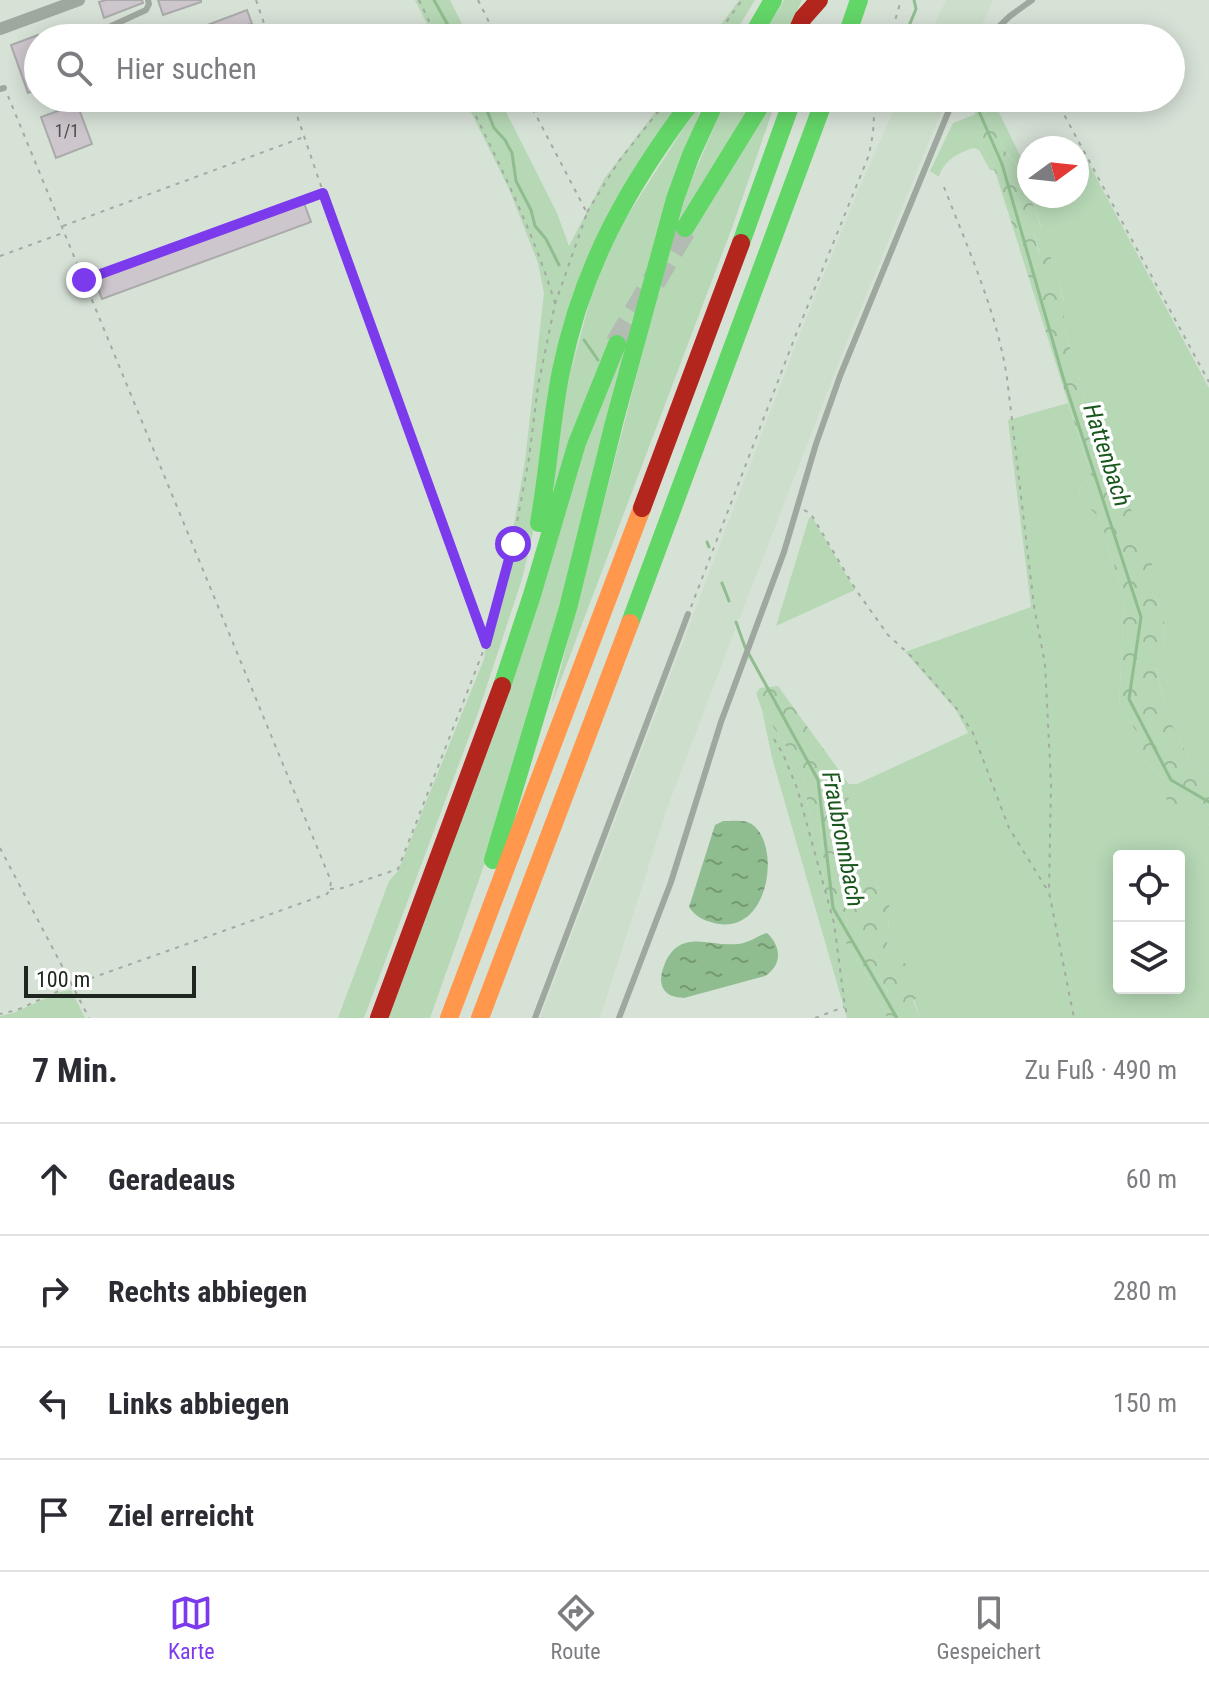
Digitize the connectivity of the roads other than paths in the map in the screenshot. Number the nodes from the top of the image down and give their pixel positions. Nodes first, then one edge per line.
1 (79, 0) edge
2 (148, 0) edge
3 (819, 0) edge
4 (825, 0) edge
5 (859, 0) edge
6 (1032, 0) edge
7 (769, 7) edge
8 (116, 24) edge
9 (752, 24) edge
10 (800, 24) edge
11 (817, 24) edge
12 (851, 24) edge
13 (1002, 24) edge
14 (0, 29) edge
15 (683, 112) edge
16 (711, 112) edge
17 (756, 112) edge
18 (788, 112) edge
19 (820, 112) edge
20 (949, 112) edge
21 (685, 228) tunnel mouth
22 (617, 344) tunnel mouth
23 (532, 595) junction
24 (688, 614) road end
25 (495, 895) junction
26 (379, 1018) edge
27 (449, 1018) edge
28 (480, 1018) edge
29 (535, 1018) edge
30 (619, 1018) edge

1 - 14 street
2 - 8 lane
3 - 10 highway
4 - 11 highway
5 - 12 highway
6 - 13 lane
7 - 9 highway
15 - 23 highway
16 - 25 highway
17 - 21 highway
18 - 25 highway
19 - 28 highway
20 - 30 lane
22 - 23 highway
23 - 26 highway
24 - 29 lane
25 - 27 highway

